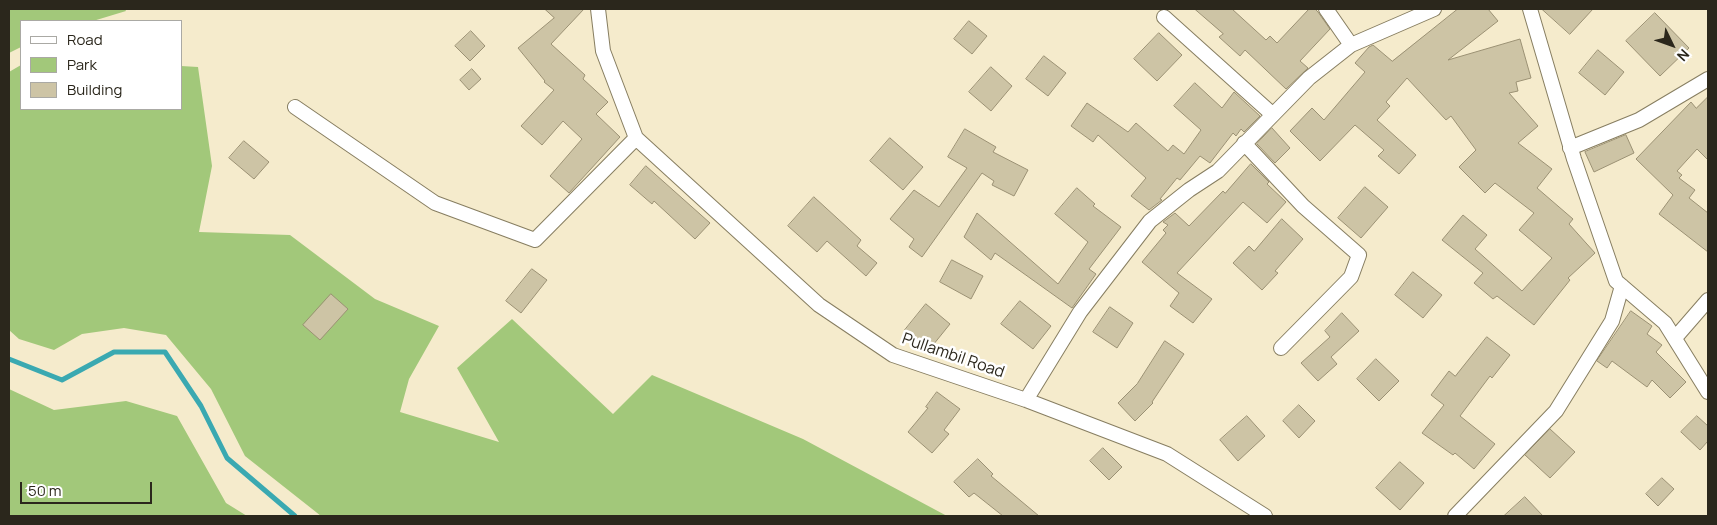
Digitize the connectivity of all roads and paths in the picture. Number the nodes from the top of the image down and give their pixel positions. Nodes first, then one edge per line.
1 (598, 9) edge
2 (1326, 9) edge
3 (1434, 9) edge
4 (1530, 9) edge
5 (1164, 17) dead end
6 (1351, 45) junction
7 (1708, 79) edge
8 (295, 107) dead end
9 (1272, 114) junction
10 (636, 138) junction
11 (1244, 143) junction
12 (1570, 148) junction
13 (1622, 286) junction
14 (1708, 300) edge
15 (1674, 338) junction
16 (1281, 348) dead end
17 (1708, 392) edge
18 (1026, 400) junction
19 (1265, 516) edge
20 (1455, 516) edge

1 - 10 street, Pullambil Road
2 - 6 street
3 - 6 street
4 - 12 street
5 - 9 street
6 - 9 street
7 - 12 street
8 - 10 street
9 - 11 street
10 - 18 street, Pullambil Road
11 - 16 street
11 - 18 street
12 - 13 street
13 - 15 street
13 - 20 street
14 - 15 street
15 - 17 street
18 - 19 street, Pullambil Road

